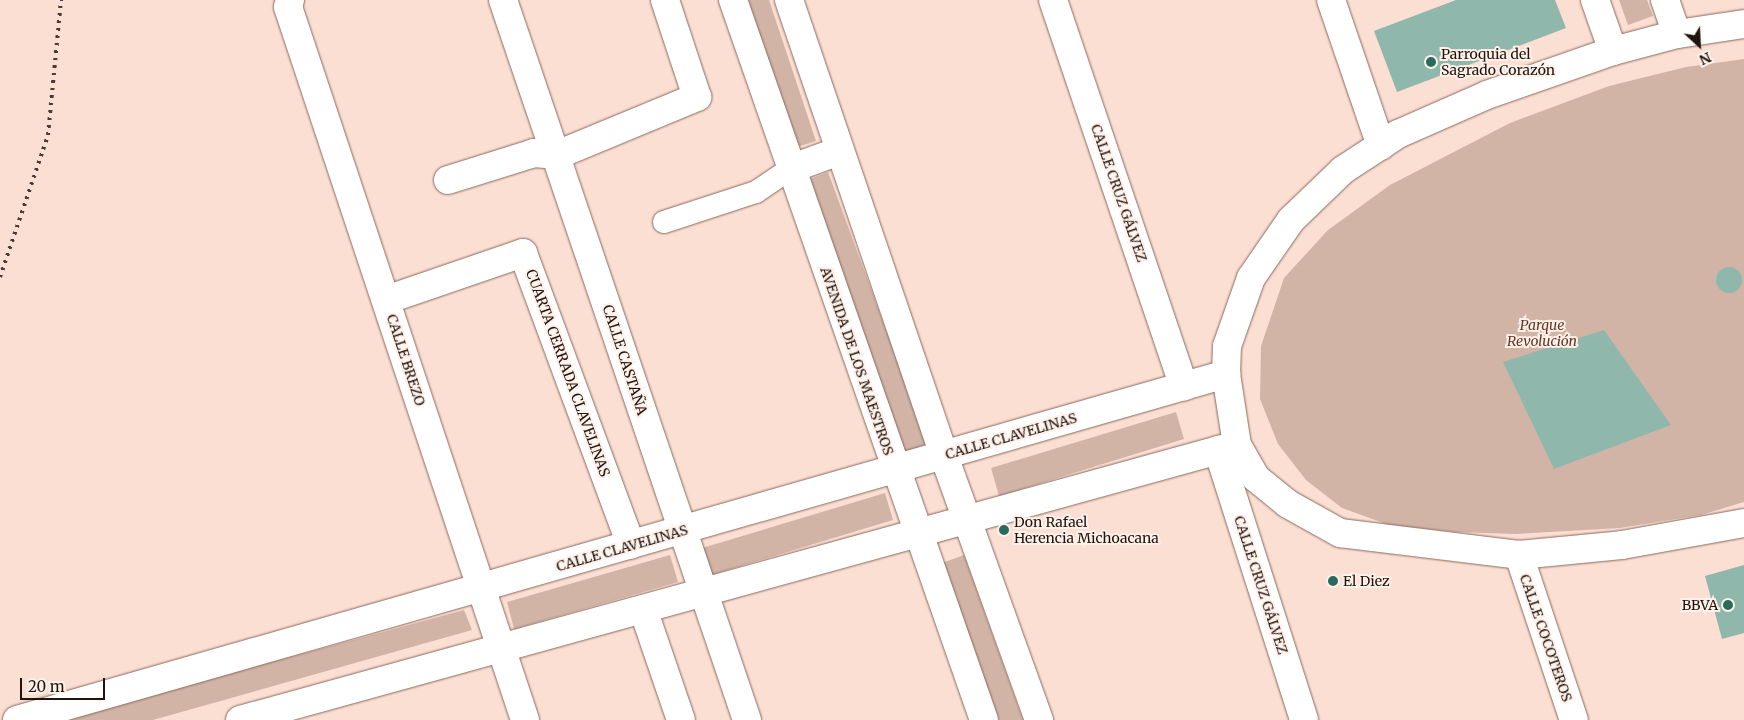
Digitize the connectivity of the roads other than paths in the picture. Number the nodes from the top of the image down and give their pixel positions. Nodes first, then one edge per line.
1 (290, 0) edge
2 (503, 0) edge
3 (665, 0) edge
4 (733, 0) edge
5 (789, 0) edge
6 (1053, 0) edge
7 (1331, 0) edge
8 (1595, 0) edge
9 (1666, 0) edge
10 (1744, 24) edge
11 (1677, 34) junction
12 (1613, 51) junction
13 (1381, 146) junction
14 (839, 151) junction
15 (557, 155) junction
16 (790, 168) junction
17 (448, 180) dead end
18 (664, 222) dead end
19 (386, 300) junction
20 (1226, 374) junction
21 (1184, 386) junction
22 (1227, 448) junction
23 (944, 456) junction
24 (895, 470) junction
25 (968, 522) junction
26 (1744, 523) edge
27 (681, 531) junction
28 (919, 533) junction
29 (631, 545) junction
30 (1519, 555) junction
31 (482, 587) junction
32 (703, 593) junction
33 (643, 609) junction
34 (501, 648) junction
35 (297, 712) edge
36 (17, 720) edge
37 (240, 720) edge
38 (525, 720) edge
39 (680, 720) edge
40 (747, 720) edge
41 (984, 720) edge
42 (1039, 720) edge
43 (1304, 720) edge
44 (1574, 720) edge

1 - 19 street, CALLE BREZO
2 - 15 street, CALLE CASTAÑA
3 - 15 street
4 - 16 street, AVENIDA DE LOS MAESTROS
5 - 14 street
6 - 21 street, CALLE CRUZ GÁLVEZ
7 - 13 street
8 - 12 street
9 - 11 street
10 - 11 street
11 - 12 street
12 - 13 street
13 - 20 street
14 - 16 street
14 - 23 street
15 - 17 street
15 - 27 street, CALLE CASTAÑA
16 - 18 street
16 - 24 street, AVENIDA DE LOS MAESTROS
19 - 29 street, CUARTA CERRADA CLAVELINAS
19 - 31 street, CALLE BREZO
20 - 21 street, CALLE CLAVELINAS
20 - 22 street
21 - 23 street, CALLE CLAVELINAS
22 - 25 street
22 - 30 street
22 - 43 street, CALLE CRUZ GÁLVEZ
23 - 24 street, CALLE CLAVELINAS
23 - 25 street
24 - 27 street, CALLE CLAVELINAS
24 - 28 street, AVENIDA DE LOS MAESTROS
25 - 28 street
25 - 42 street
26 - 30 street
27 - 29 street, CALLE CLAVELINAS
27 - 32 street, CALLE CASTAÑA
28 - 32 street
28 - 41 street, AVENIDA DE LOS MAESTROS
29 - 31 street, CALLE CLAVELINAS
30 - 44 street, CALLE COCOTEROS
31 - 34 street, CALLE BREZO
31 - 36 street, CALLE CLAVELINAS
32 - 33 street
32 - 40 street, CALLE CASTAÑA
33 - 34 street
33 - 39 street
34 - 35 street
34 - 38 street, CALLE BREZO
35 - 37 street

